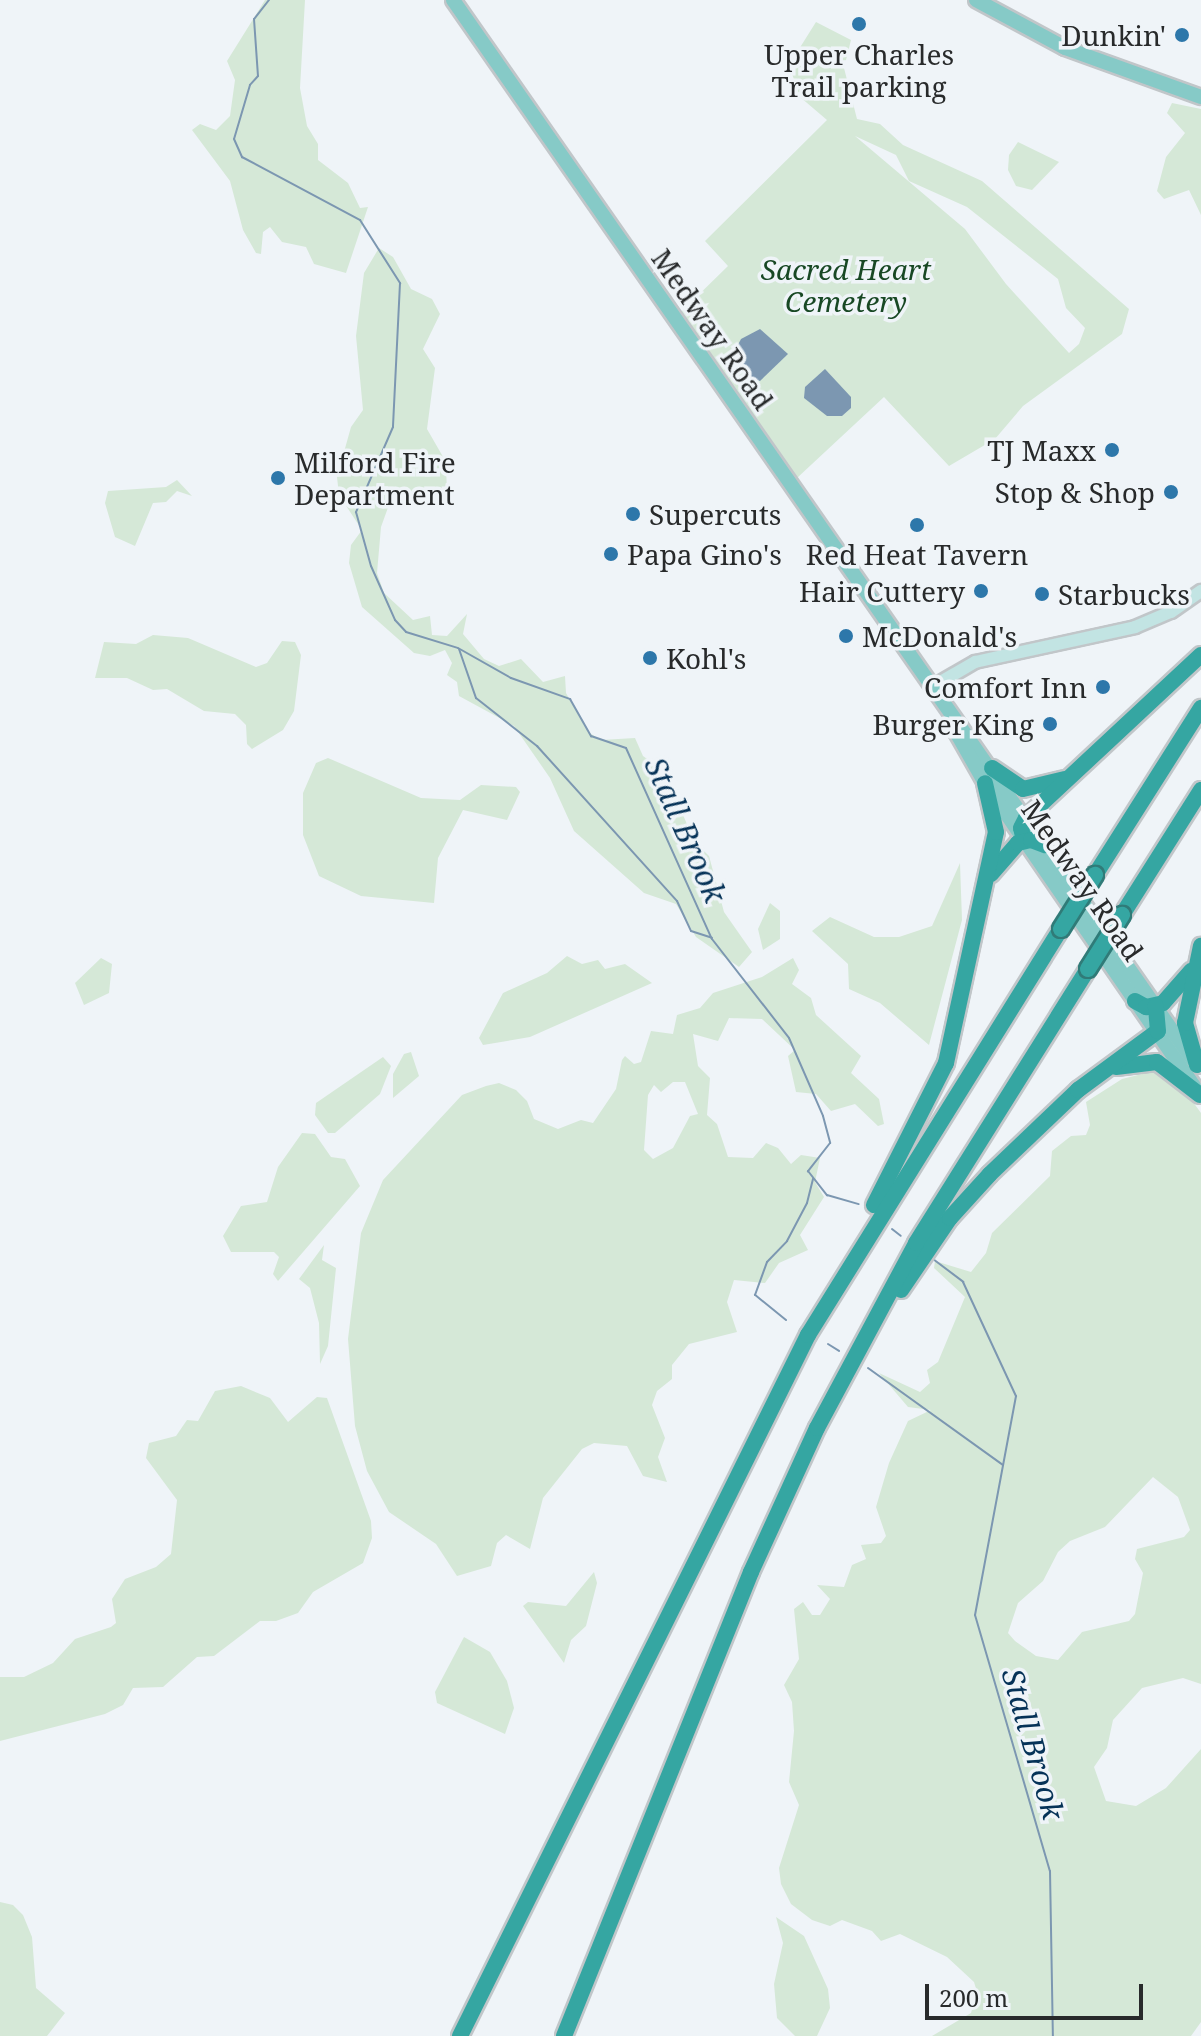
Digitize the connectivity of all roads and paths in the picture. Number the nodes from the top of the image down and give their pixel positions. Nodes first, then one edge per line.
1 (453, 0) edge
2 (976, 0) edge
3 (1201, 97) edge
4 (1201, 591) edge
5 (1201, 655) edge
6 (932, 687) junction
7 (1201, 708) edge
8 (1096, 758) junction
9 (989, 776) junction
10 (1201, 790) edge
11 (1026, 818) junction
12 (1024, 840) junction
13 (1045, 845) junction
14 (983, 895) junction
15 (1200, 948) edge
16 (1135, 1001) junction
17 (1156, 1006) junction
18 (1157, 1032) junction
19 (1199, 1068) edge
20 (1090, 1081) junction
21 (1201, 1096) edge
22 (808, 1335) junction
23 (840, 1381) junction
24 (460, 2036) edge
25 (564, 2036) edge

1 - 6 main road, Medway Road
2 - 3 main road
4 - 6 main road
5 - 8 highway
6 - 9 main road, Medway Road
7 - 22 highway, bridge
8 - 9 highway
8 - 11 highway
9 - 11 main road, Medway Road
9 - 12 main road, Medway Road
9 - 14 highway
10 - 23 highway, bridge
11 - 12 highway
11 - 13 main road, Medway Road
12 - 13 highway
12 - 14 highway
12 - 16 main road, Medway Road
13 - 17 main road, Medway Road
14 - 22 highway
15 - 17 highway
15 - 19 highway
16 - 17 highway
16 - 18 main road, Medway Road
17 - 18 highway
17 - 19 main road, Medway Road
18 - 20 highway
18 - 21 main road, Medway Road
20 - 21 highway
20 - 23 highway
22 - 24 highway
23 - 25 highway

